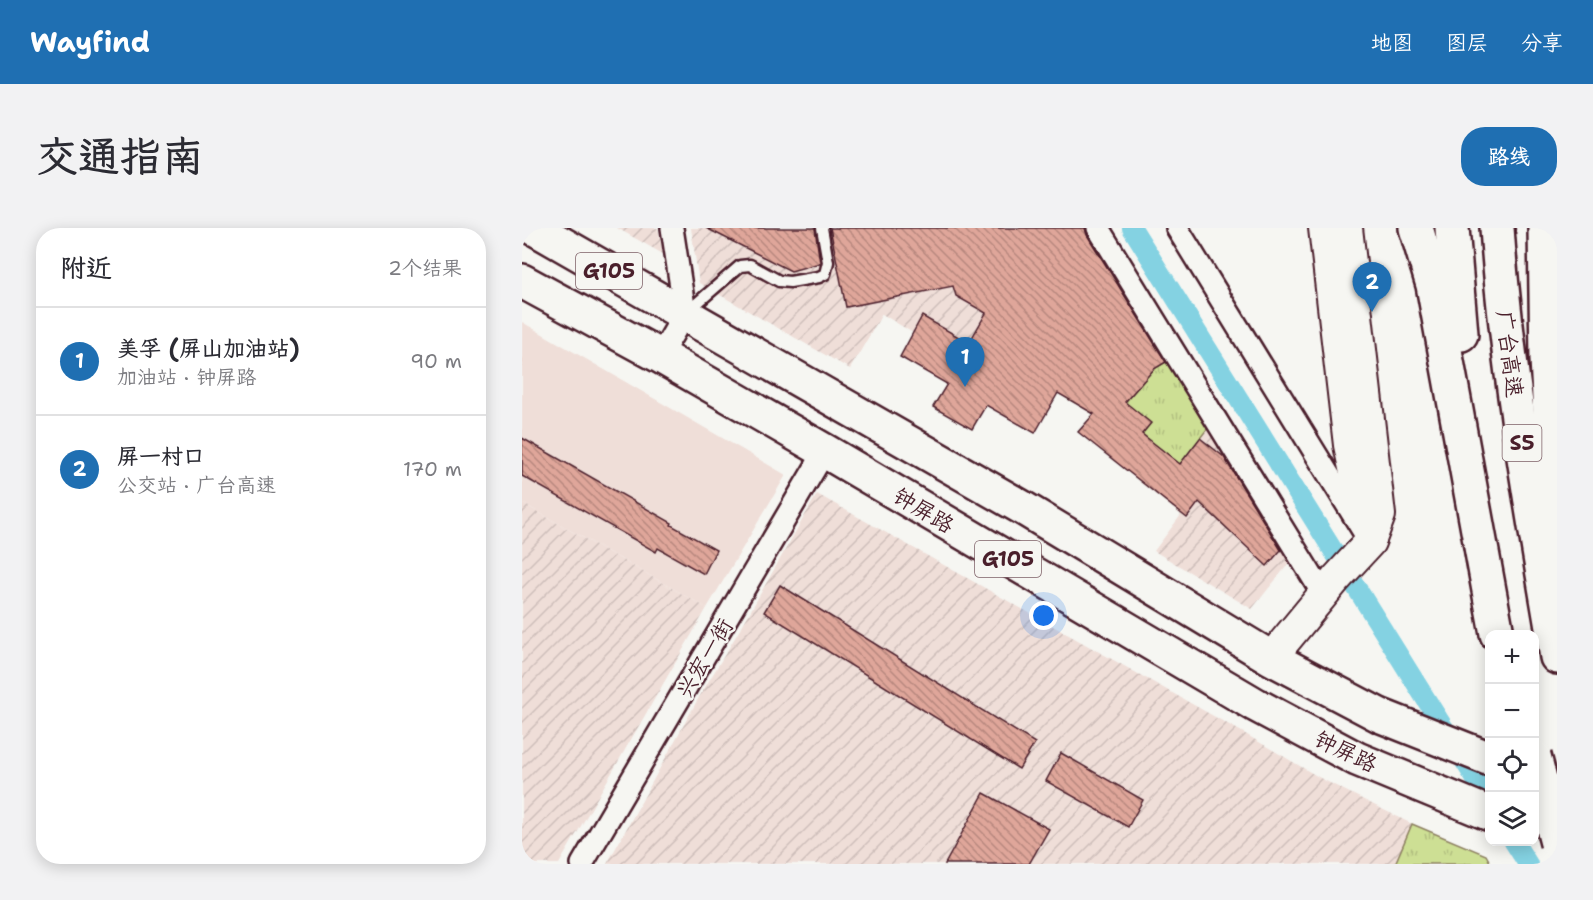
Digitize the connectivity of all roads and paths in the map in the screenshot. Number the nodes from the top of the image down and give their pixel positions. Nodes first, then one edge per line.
1 (534, 228) edge
2 (672, 228) edge
3 (822, 228) edge
4 (1098, 228) edge
5 (1177, 228) edge
6 (1324, 228) edge
7 (1347, 228) edge
8 (1416, 228) edge
9 (1452, 228) edge
10 (1497, 228) edge
11 (1545, 228) edge
12 (522, 281) edge
13 (685, 313) junction
14 (660, 356) junction
15 (825, 451) junction
16 (1370, 542) junction
17 (1557, 544) edge
18 (1329, 586) junction
19 (1496, 630) edge
20 (1507, 630) edge
21 (1557, 657) edge
22 (1271, 658) junction
23 (1482, 748) edge
24 (1539, 779) edge
25 (1557, 783) edge
26 (1539, 790) edge
27 (1485, 812) edge
28 (1546, 837) edge
29 (582, 864) edge

1 - 13 highway, G105
2 - 13 street
3 - 13 lane
4 - 18 street
5 - 16 street
6 - 16 street
7 - 16 street
8 - 19 highway
9 - 20 highway, 广台高速 / S5
10 - 21 highway, 广台高速 / S5
11 - 17 highway
12 - 14 highway, 钟屏路 / G105
13 - 14 street
13 - 22 highway, G105
14 - 15 highway, 钟屏路 / G105
15 - 27 highway, 钟屏路 / G105
15 - 29 street, 兴宏一街
16 - 18 street
18 - 22 street
22 - 23 highway, G105
24 - 25 highway
26 - 28 highway, bridge

